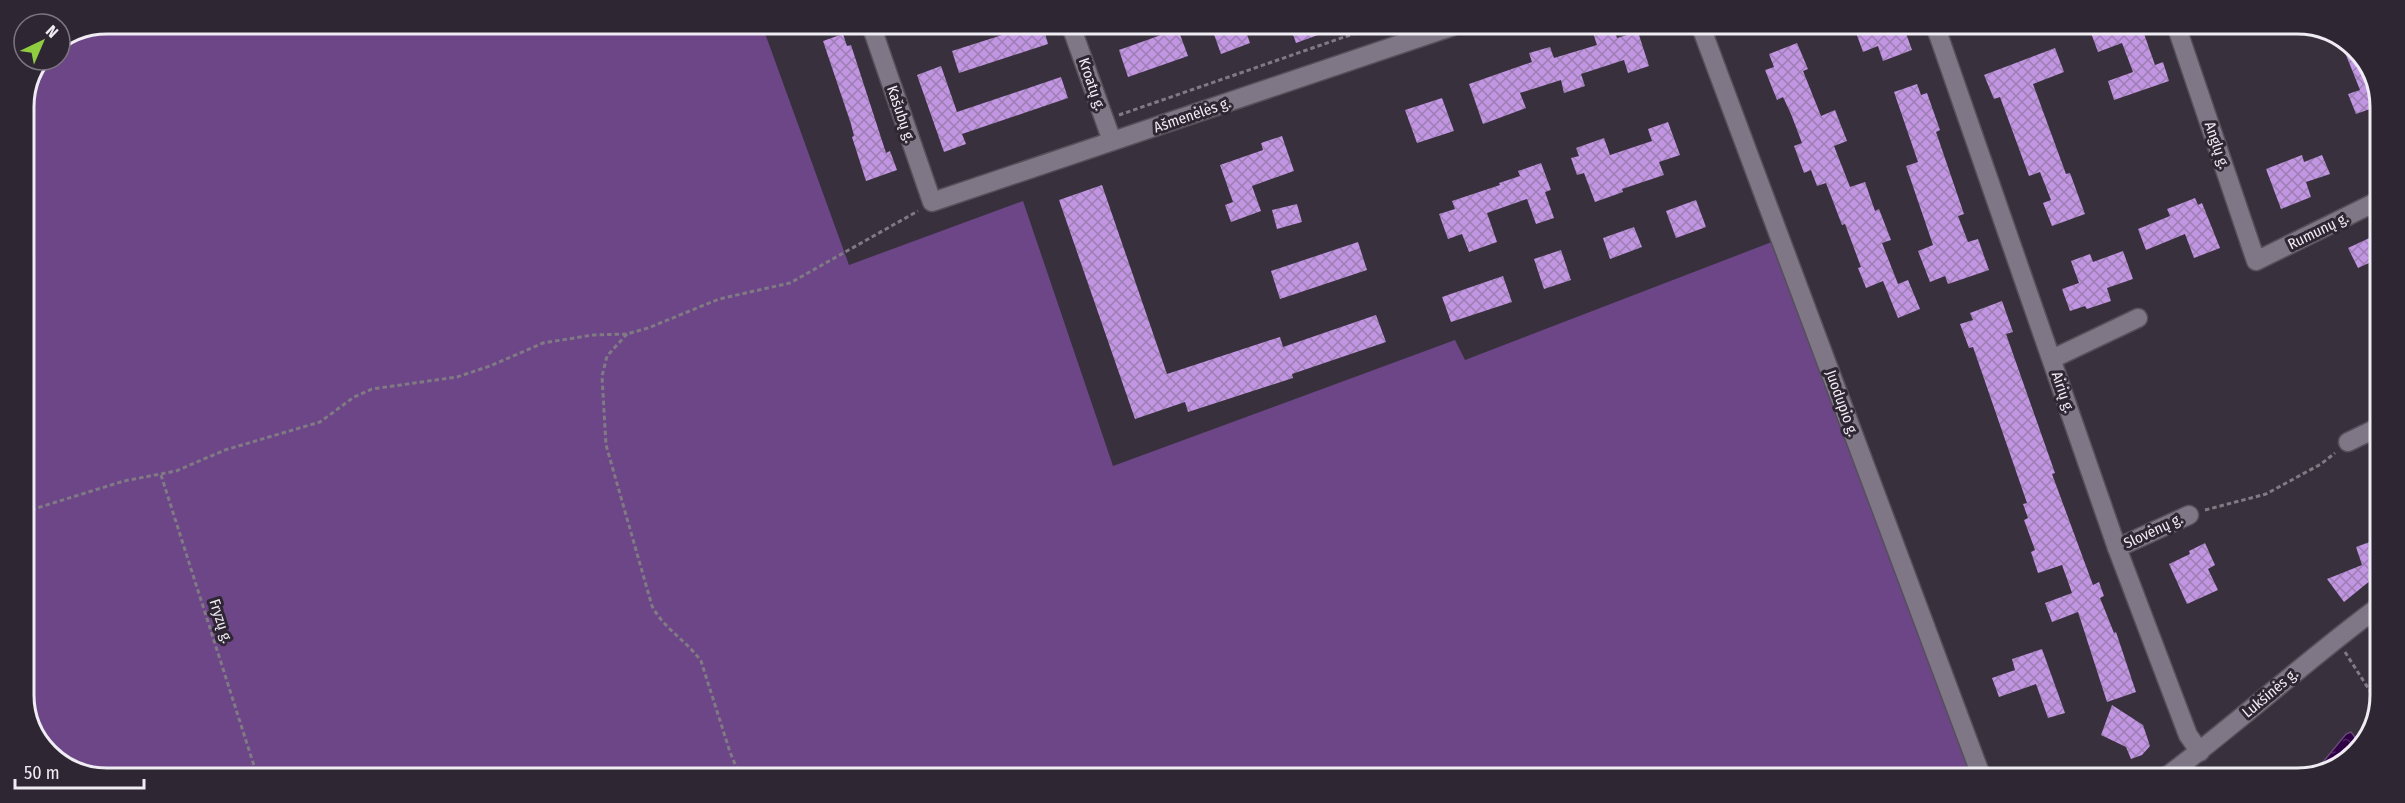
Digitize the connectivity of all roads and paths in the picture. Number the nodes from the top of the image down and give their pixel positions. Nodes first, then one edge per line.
1 (874, 34) edge
2 (1074, 34) edge
3 (1356, 34) edge
4 (1430, 34) edge
5 (1704, 34) edge
6 (1938, 34) edge
7 (2179, 34) edge
8 (1104, 120) junction
9 (1112, 141) junction
10 (932, 202) junction
11 (2370, 205) edge
12 (2256, 261) joint
13 (2138, 318) dead end
14 (627, 334) junction
15 (2052, 358) junction
16 (2370, 431) edge
17 (2348, 442) joint
18 (161, 475) junction
19 (35, 509) edge
20 (2189, 514) joint
21 (2117, 548) junction
22 (2370, 613) edge
23 (2336, 638) junction
24 (2370, 691) edge
25 (2200, 752) junction
26 (255, 768) edge
27 (737, 768) edge
28 (1978, 768) edge
29 (2178, 768) edge

1 - 10 street, Kašubų g.
2 - 8 street, Kroatų g.
3 - 8 path
4 - 9 street, Ašmenėlės g.
5 - 28 street, Juodupio g.
6 - 15 street, Airių g.
7 - 12 street, Anglų g.
8 - 9 street, Kroatų g.
9 - 10 street, Ašmenėlės g.
10 - 14 path
11 - 12 street, Rumunų g.
13 - 15 street
14 - 18 path
14 - 27 path
15 - 21 street, Airių g.
16 - 17 street
17 - 20 path
18 - 19 path
18 - 26 path, Fryzų g.
20 - 21 street, Slovėnų g.
21 - 25 street, Airių g.
22 - 23 street, Lukšinės g.
23 - 24 path
23 - 25 street, Lukšinės g.
25 - 29 street, Lukšinės g.

